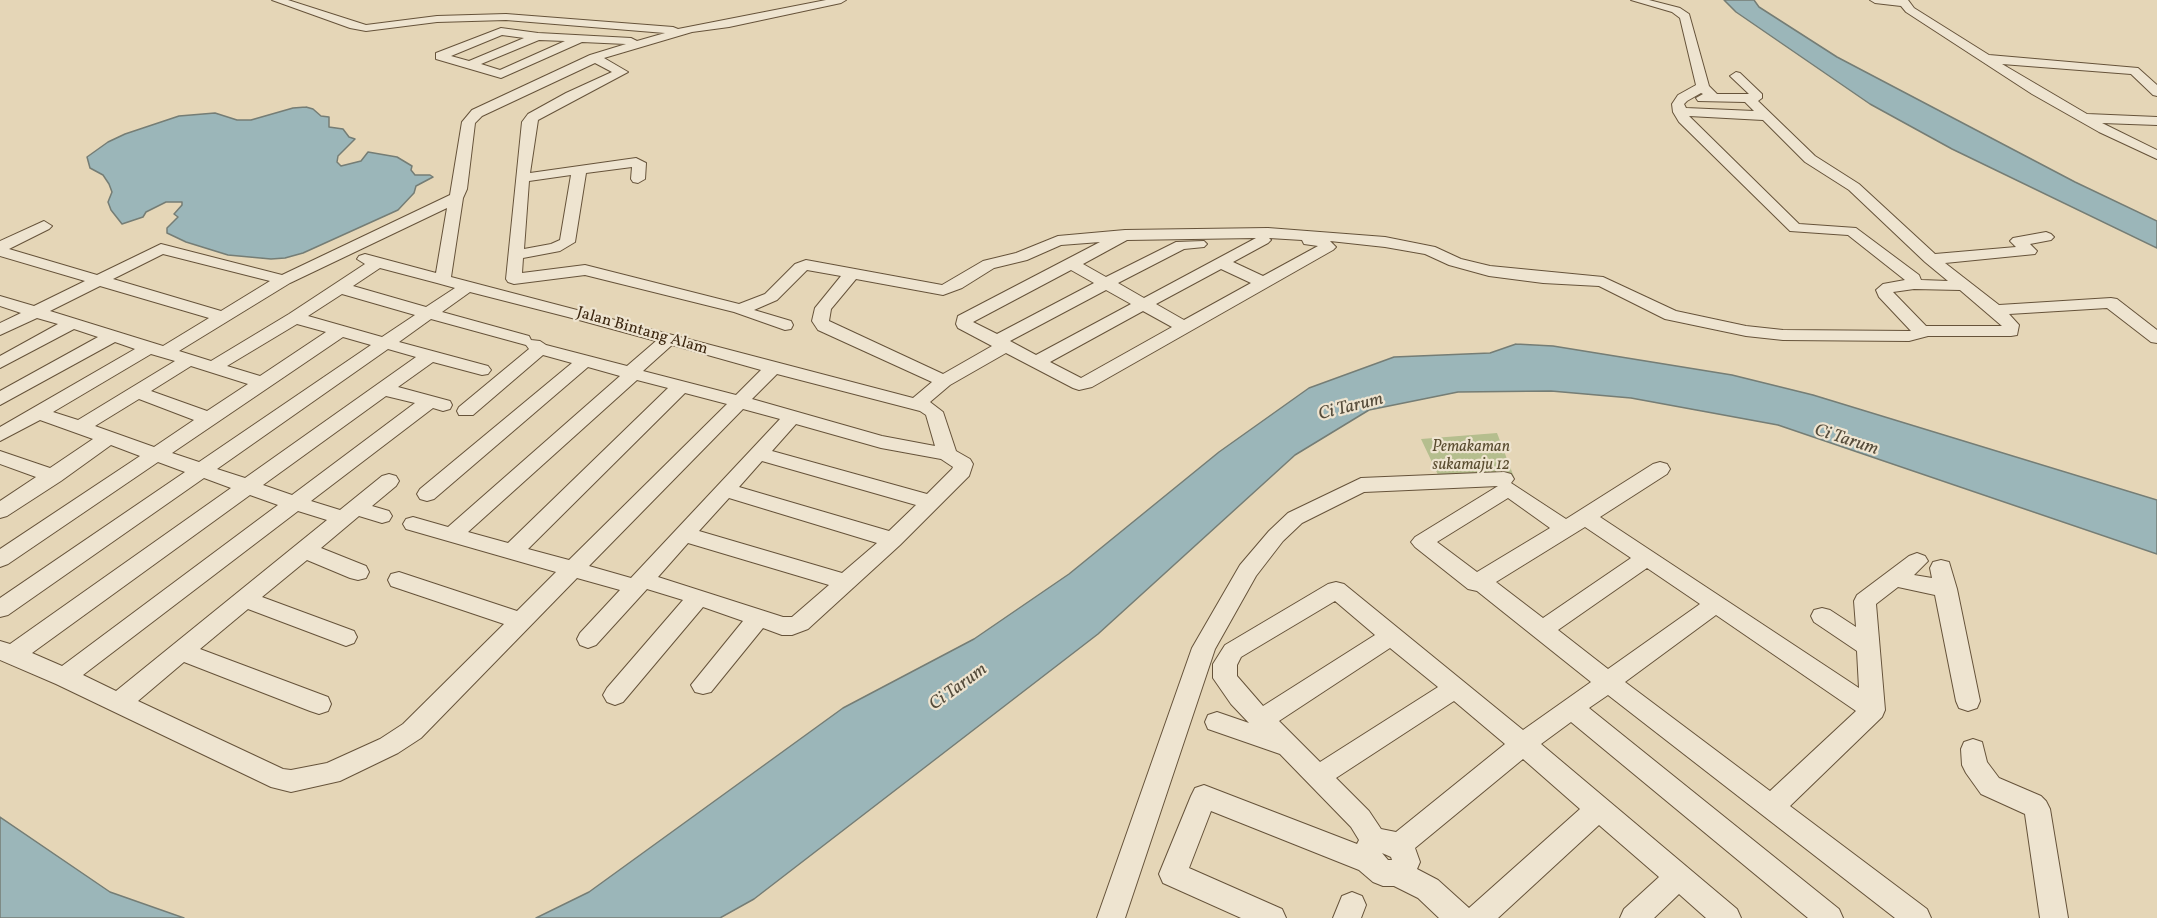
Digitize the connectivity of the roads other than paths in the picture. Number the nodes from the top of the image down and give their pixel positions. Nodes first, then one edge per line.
1 (277, 0) edge
2 (841, 0) edge
3 (1636, 0) edge
4 (1875, 0) edge
5 (1902, 2) edge
6 (691, 29) junction
7 (538, 36) junction
8 (579, 39) junction
9 (651, 42) junction
10 (594, 58) junction
11 (1985, 59) junction
12 (469, 65) junction
13 (501, 74) junction
14 (1736, 76) dead end
15 (535, 84) junction
16 (1703, 87) junction
17 (2157, 92) edge
18 (570, 96) junction
19 (1714, 99) junction
20 (1750, 100) junction
21 (1681, 105) junction
22 (1768, 116) junction
23 (2084, 118) junction
24 (2157, 122) edge
25 (2153, 151) edge
26 (579, 170) junction
27 (522, 178) junction
28 (638, 180) dead end
29 (456, 198) junction
30 (44, 226) dead end
31 (1125, 235) junction
32 (2046, 237) dead end
33 (1263, 240) junction
34 (361, 243) junction
35 (1181, 245) junction
36 (0, 247) edge
37 (1101, 249) junction
38 (0, 251) edge
39 (517, 255) junction
40 (1931, 259) junction
41 (378, 262) junction
42 (1220, 262) junction
43 (1072, 264) junction
44 (853, 272) junction
45 (97, 280) junction
46 (284, 280) junction
47 (443, 280) junction
48 (1264, 283) junction
49 (1107, 284) junction
50 (1914, 284) junction
51 (1965, 285) junction
52 (468, 286) junction
53 (340, 288) junction
54 (0, 301) edge
55 (1146, 305) junction
56 (740, 309) junction
57 (1995, 310) junction
58 (35, 312) junction
59 (430, 314) junction
60 (223, 317) junction
61 (295, 318) junction
62 (73, 323) junction
63 (785, 325) dead end
64 (1184, 327) junction
65 (0, 330) edge
66 (341, 330) junction
67 (1921, 331) junction
68 (113, 336) junction
69 (2157, 338) edge
70 (669, 339) junction
71 (387, 343) junction
72 (1000, 344) junction
73 (532, 345) junction
74 (157, 350) junction
75 (431, 355) junction
76 (189, 360) junction
77 (585, 361) junction
78 (1038, 361) junction
79 (0, 363) edge
80 (213, 367) junction
81 (773, 368) junction
82 (482, 370) dead end
83 (632, 374) junction
84 (945, 381) junction
85 (264, 383) junction
86 (680, 387) junction
87 (382, 388) junction
88 (137, 392) junction
89 (0, 399) edge
90 (741, 402) junction
91 (917, 404) junction
92 (466, 411) dead end
93 (39, 412) junction
94 (792, 417) junction
95 (210, 419) junction
96 (80, 427) junction
97 (0, 435) edge
98 (108, 438) junction
99 (759, 454) junction
100 (947, 454) junction
101 (157, 455) junction
102 (0, 457) edge
103 (1660, 469) dead end
104 (200, 470) junction
105 (54, 476) junction
106 (1504, 479) dead end
107 (389, 481) dead end
108 (248, 486) junction
109 (726, 490) junction
110 (427, 494) dead end
111 (931, 502) junction
112 (294, 503) junction
113 (0, 511) edge
114 (349, 513) junction
115 (382, 516) dead end
116 (1576, 523) junction
117 (413, 524) dead end
118 (453, 534) junction
119 (683, 534) junction
120 (893, 540) junction
121 (306, 551) junction
122 (512, 552) junction
123 (1646, 558) junction
124 (0, 559) edge
125 (1917, 561) dead end
126 (574, 571) junction
127 (358, 572) dead end
128 (1896, 579) junction
129 (399, 580) dead end
130 (1480, 581) junction
131 (847, 582) junction
132 (639, 584) junction
133 (699, 597) junction
134 (246, 600) junction
135 (1865, 601) junction
136 (1716, 604) junction
137 (0, 609) edge
138 (759, 617) junction
139 (521, 621) junction
140 (1542, 630) junction
141 (1391, 636) junction
142 (346, 637) dead end
143 (588, 639) dead end
144 (1868, 647) junction
145 (181, 651) junction
146 (6, 653) edge
147 (64, 677) junction
148 (1608, 682) junction
149 (703, 685) dead end
150 (1456, 688) junction
151 (615, 695) dead end
152 (1968, 700) dead end
153 (117, 704) junction
154 (319, 704) dead end
155 (1873, 710) junction
156 (1565, 712) junction
157 (1262, 719) junction
158 (1217, 722) dead end
159 (1523, 744) junction
160 (1292, 748) junction
161 (1973, 749) dead end
162 (1319, 776) junction
163 (1771, 807) junction
164 (1598, 809) junction
165 (1389, 857) junction
166 (1678, 878) junction
167 (1111, 918) edge
168 (1272, 918) edge
169 (1459, 918) edge
170 (1478, 918) edge
171 (1634, 918) edge
172 (1727, 918) edge
173 (1808, 918) edge
174 (1829, 918) edge
175 (1917, 918) edge
176 (2054, 918) edge

1 - 6 street
2 - 6 street
3 - 16 street
4 - 5 street
5 - 11 street
6 - 9 street
7 - 8 street
7 - 12 street
7 - 12 street
8 - 9 street
8 - 13 street
9 - 10 street
10 - 15 street
10 - 18 street
11 - 17 street
11 - 23 street
12 - 13 street
13 - 15 street
14 - 20 street
15 - 18 street
15 - 29 street
16 - 19 street
16 - 21 street
18 - 27 street
19 - 20 street
19 - 21 street
20 - 22 street
21 - 22 street
21 - 50 street
22 - 40 street
23 - 24 street
23 - 25 street
26 - 27 street
26 - 28 street
26 - 39 street
27 - 39 street
29 - 34 street
29 - 47 street
30 - 36 street
31 - 37 street
31 - 44 street
31 - 67 street
32 - 40 street
33 - 35 street
33 - 42 street
33 - 48 street
34 - 41 street
34 - 46 street
35 - 37 street
35 - 49 street
37 - 43 street
38 - 45 street
39 - 56 street
40 - 51 street
41 - 47 street, Jalan Bintang Alam
41 - 53 street
42 - 48 street
42 - 55 street
43 - 49 street
43 - 72 street
44 - 56 street
44 - 84 street
45 - 46 street
45 - 58 street
45 - 60 street
46 - 60 street
47 - 52 street, Jalan Bintang Alam
48 - 64 street
49 - 55 street
49 - 72 street
50 - 51 street
50 - 67 street
51 - 57 street
52 - 59 street
52 - 70 street, Jalan Bintang Alam
53 - 59 street
53 - 61 street
54 - 58 street
55 - 64 street
55 - 78 street
56 - 63 street
57 - 67 street
57 - 69 street
58 - 62 street
58 - 65 street
59 - 71 street
59 - 73 street
60 - 74 street
61 - 66 street
61 - 80 street
62 - 68 street
62 - 79 street
64 - 78 street
66 - 71 street
66 - 85 street
68 - 74 street
68 - 89 street
70 - 81 street, Jalan Bintang Alam
70 - 83 street
71 - 75 street
71 - 104 street
72 - 78 street
72 - 84 street
73 - 77 street
73 - 92 street
74 - 76 street
74 - 93 street
75 - 82 street
75 - 87 street
76 - 80 street
76 - 88 street
77 - 83 street
77 - 110 street
80 - 85 street
81 - 90 street
81 - 91 street, Jalan Bintang Alam
83 - 86 street
83 - 118 street
84 - 91 street
85 - 95 street
86 - 90 street
86 - 122 street
87 - 108 street
87 - 112 street
88 - 95 street
88 - 96 street
90 - 94 street
90 - 126 street
91 - 100 street, Jalan Bintang Alam
93 - 96 street
93 - 97 street
94 - 99 street
94 - 100 street
95 - 101 street
96 - 98 street
98 - 101 street
98 - 105 street
99 - 109 street
99 - 111 street
100 - 111 street, Jalan Bintang Alam
101 - 104 street
101 - 124 street
102 - 105 street
103 - 116 street
104 - 108 street
104 - 137 street
105 - 113 street
106 - 167 street
107 - 114 street
108 - 112 street
108 - 146 street
109 - 119 street
109 - 120 street
111 - 120 street, Jalan Bintang Alam
112 - 114 street
112 - 147 street
114 - 115 street
114 - 121 street
116 - 123 street
116 - 130 street
116 - 130 street
117 - 118 street, Jalan Bintang Alam
118 - 122 street, Jalan Bintang Alam
119 - 131 street
119 - 132 street
120 - 131 street, Jalan Bintang Alam
121 - 127 street
121 - 134 street
122 - 126 street, Jalan Bintang Alam
123 - 136 street
123 - 140 street
125 - 128 street
126 - 132 street, Jalan Bintang Alam
126 - 139 street
128 - 135 street
128 - 152 street
129 - 139 street
130 - 140 street
131 - 138 street, Jalan Bintang Alam
132 - 133 street, Jalan Bintang Alam
132 - 143 street
133 - 138 street, Jalan Bintang Alam
133 - 151 street
134 - 142 street
134 - 145 street
135 - 144 street
135 - 144 street
136 - 148 street
136 - 155 street
138 - 149 street
139 - 153 street
140 - 148 street
141 - 150 street
141 - 157 street
141 - 157 street
144 - 155 street
145 - 153 street
145 - 154 street
146 - 147 street
147 - 153 street
148 - 156 street
148 - 163 street
150 - 159 street
150 - 162 street
155 - 163 street
156 - 159 street
156 - 173 street
156 - 174 street
157 - 160 street
158 - 160 street
159 - 164 street
159 - 165 street
160 - 162 street
161 - 176 street
162 - 165 street
163 - 175 street
164 - 166 street
164 - 170 street
165 - 168 street
165 - 169 street
166 - 171 street
166 - 172 street

